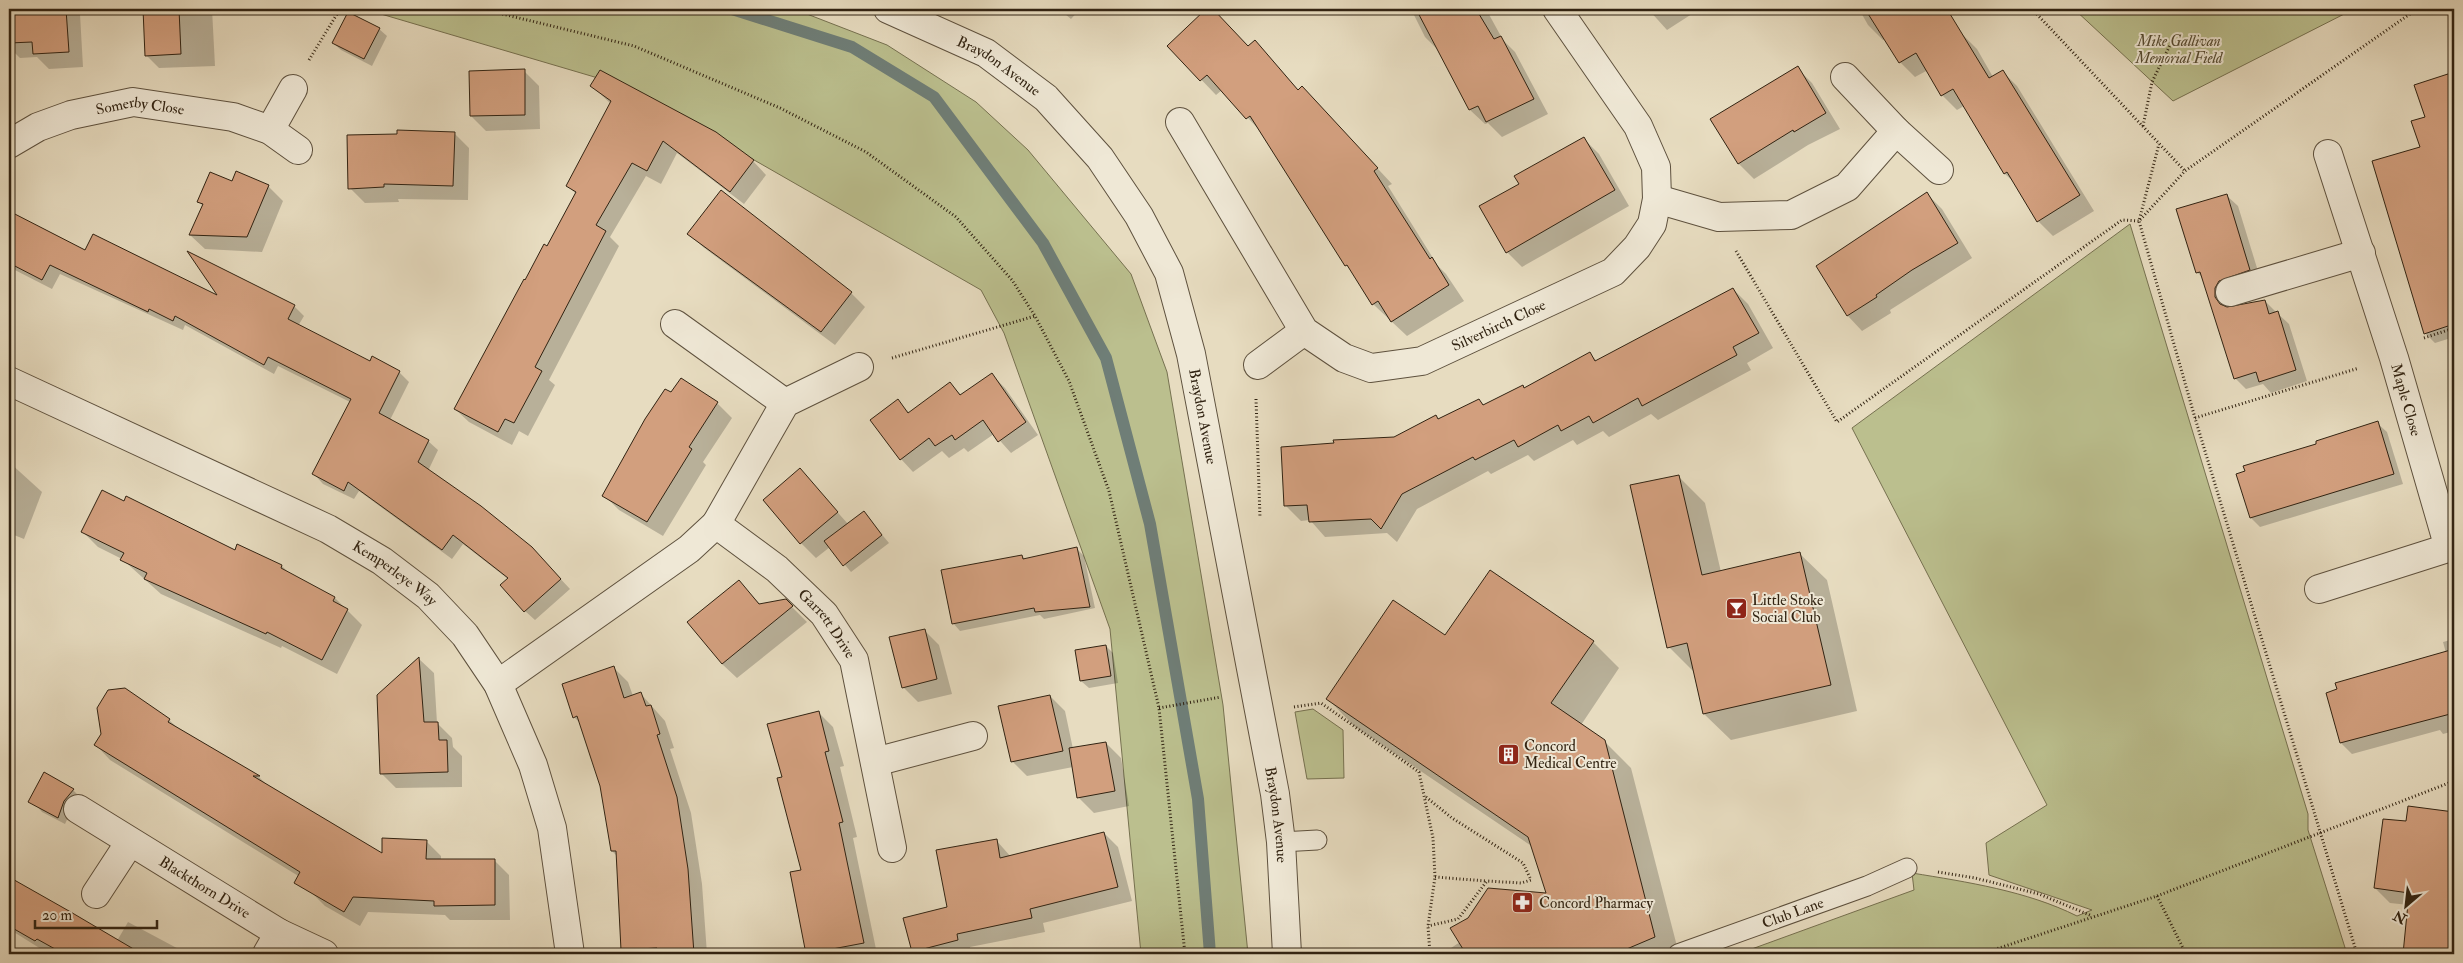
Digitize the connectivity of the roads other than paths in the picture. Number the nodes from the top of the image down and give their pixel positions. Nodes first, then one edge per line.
1 (888, 9) edge
2 (1556, 9) edge
3 (921, 15) edge
4 (1845, 77) dead end
5 (293, 89) road end
6 (1180, 122) dead end
7 (270, 130) junction
8 (1896, 131) junction
9 (10, 140) edge
10 (298, 150) dead end
11 (2328, 154) dead end
12 (1939, 170) dead end
13 (1657, 199) junction
14 (2361, 253) junction
15 (2230, 292) dead end
16 (675, 324) dead end
17 (1304, 331) junction
18 (1258, 365) dead end
19 (859, 367) road end
20 (9, 381) edge
21 (784, 404) junction
22 (716, 524) junction
23 (2452, 547) edge
24 (2319, 589) dead end
25 (498, 684) junction
26 (973, 736) dead end
27 (875, 762) junction
28 (78, 809) dead end
29 (1317, 840) dead end
30 (130, 842) junction
31 (1281, 842) junction
32 (892, 848) dead end
33 (1907, 868) road end
34 (96, 894) dead end
35 (273, 944) edge
36 (324, 954) edge
37 (570, 954) edge
38 (1287, 954) edge
39 (1678, 954) edge

1 - 3 street, Braydon Avenue
2 - 13 street, Silverbirch Close
3 - 31 street, Braydon Avenue
4 - 8 street
5 - 7 street
6 - 17 street, Silverbirch Close
7 - 9 street, Somerby Close
7 - 10 street, Somerby Close
8 - 12 street
8 - 13 street
11 - 14 street, Maple Close
13 - 17 street, Silverbirch Close
14 - 15 street
14 - 23 street, Maple Close
16 - 21 street
17 - 18 street
19 - 21 street
20 - 25 street, Kemperleye Way
21 - 22 street
22 - 25 street
22 - 27 street, Garrett Drive
23 - 24 street, Maple Close
25 - 37 street, Kemperleye Way
26 - 27 street
27 - 32 street, Garrett Drive
28 - 30 street, Blackthorn Drive
29 - 31 lane
30 - 34 street
30 - 35 street, Blackthorn Drive
31 - 38 street, Braydon Avenue
33 - 39 lane, Club Lane
35 - 36 street, Blackthorn Drive

